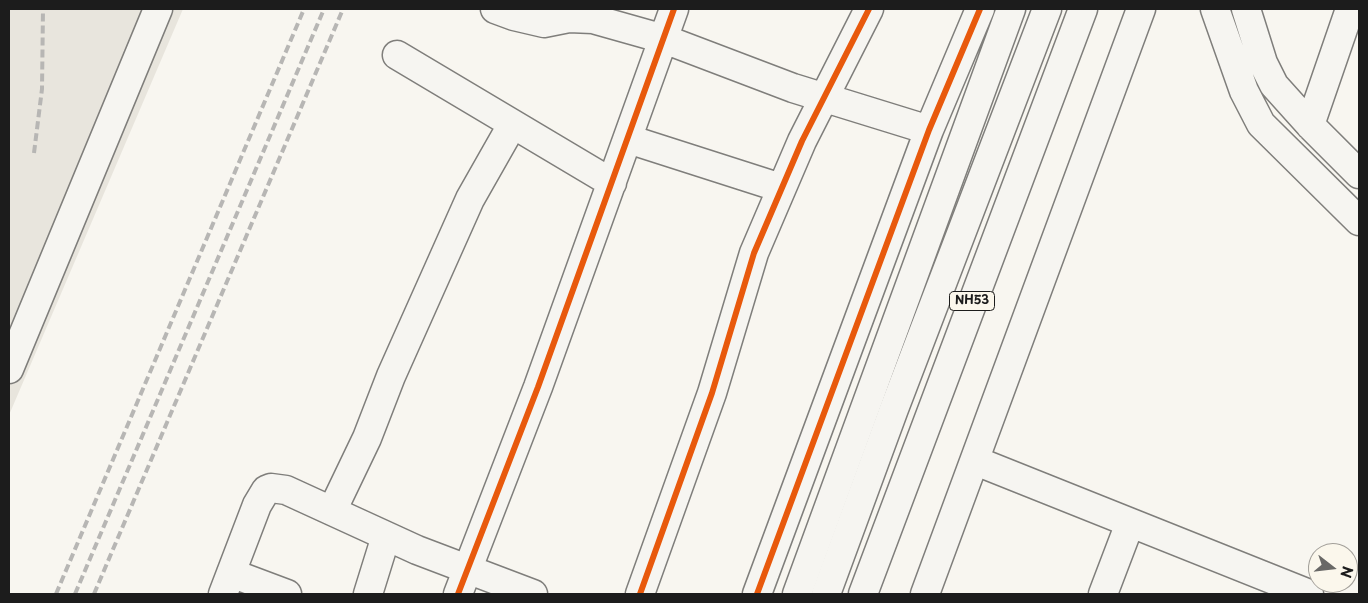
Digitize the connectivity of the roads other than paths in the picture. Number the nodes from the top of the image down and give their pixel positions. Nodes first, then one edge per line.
1 (158, 9) edge
2 (495, 9) edge
3 (674, 9) edge
4 (869, 9) edge
5 (980, 9) edge
6 (1012, 9) edge
7 (1047, 9) edge
8 (1083, 9) edge
9 (1141, 9) edge
10 (1214, 9) edge
11 (1246, 9) edge
12 (1350, 9) edge
13 (571, 13) edge
14 (664, 38) junction
15 (397, 55) dead end
16 (825, 96) junction
17 (512, 125) junction
18 (1310, 125) junction
19 (929, 130) junction
20 (628, 139) junction
21 (1359, 174) edge
22 (612, 183) junction
23 (781, 188) junction
24 (1359, 221) edge
25 (9, 369) edge
26 (976, 461) junction
27 (332, 511) junction
28 (1130, 523) junction
29 (386, 536) junction
30 (467, 568) junction
31 (227, 584) edge
32 (1253, 584) edge
33 (287, 594) edge
34 (368, 594) edge
35 (458, 594) edge
36 (533, 594) edge
37 (640, 594) edge
38 (757, 594) edge
39 (797, 594) edge
40 (826, 594) edge
41 (863, 594) edge
42 (925, 594) edge
43 (1103, 594) edge
44 (1309, 594) edge

1 - 25 main road
2 - 13 main road
3 - 14 main road
4 - 16 main road
5 - 19 main road
6 - 39 main road
7 - 40 main road, NH53
8 - 41 main road, NH53
9 - 26 main road
10 - 24 main road
11 - 18 main road
12 - 18 main road
13 - 14 main road
14 - 16 main road
14 - 20 main road
15 - 17 main road
16 - 19 main road
16 - 23 main road
17 - 22 main road
17 - 27 main road
18 - 21 main road
19 - 38 main road
20 - 22 main road
20 - 23 main road
22 - 30 main road
23 - 37 main road
26 - 28 main road
26 - 42 main road
27 - 29 main road
27 - 31 main road
28 - 32 main road
28 - 43 main road
29 - 30 main road
29 - 34 main road
30 - 35 main road
30 - 36 main road
31 - 33 main road
32 - 44 main road

